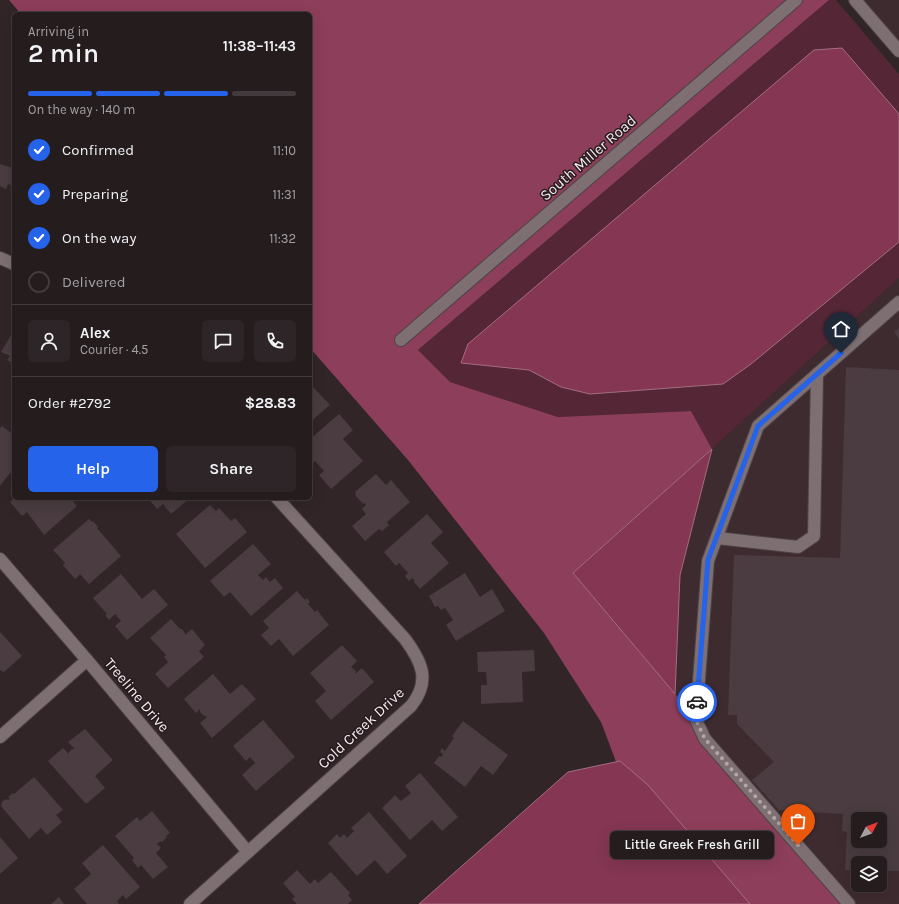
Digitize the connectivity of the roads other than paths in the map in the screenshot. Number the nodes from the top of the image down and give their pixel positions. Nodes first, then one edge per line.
1 (796, 0) edge
2 (855, 0) edge
3 (899, 51) edge
4 (0, 258) edge
5 (12, 263) edge
6 (899, 302) edge
7 (401, 340) dead end
8 (817, 374) junction
9 (279, 500) edge
10 (717, 538) junction
11 (0, 559) edge
12 (87, 660) junction
13 (0, 736) edge
14 (248, 852) junction
15 (190, 904) edge
16 (849, 904) edge

1 - 7 street, South Miller Road
2 - 3 street
4 - 5 street
6 - 8 street
8 - 10 street
8 - 10 street
9 - 14 street, Cold Creek Drive
10 - 16 street
11 - 12 street, Treeline Drive
12 - 13 street
12 - 14 street, Treeline Drive
14 - 15 street, Cold Creek Drive

